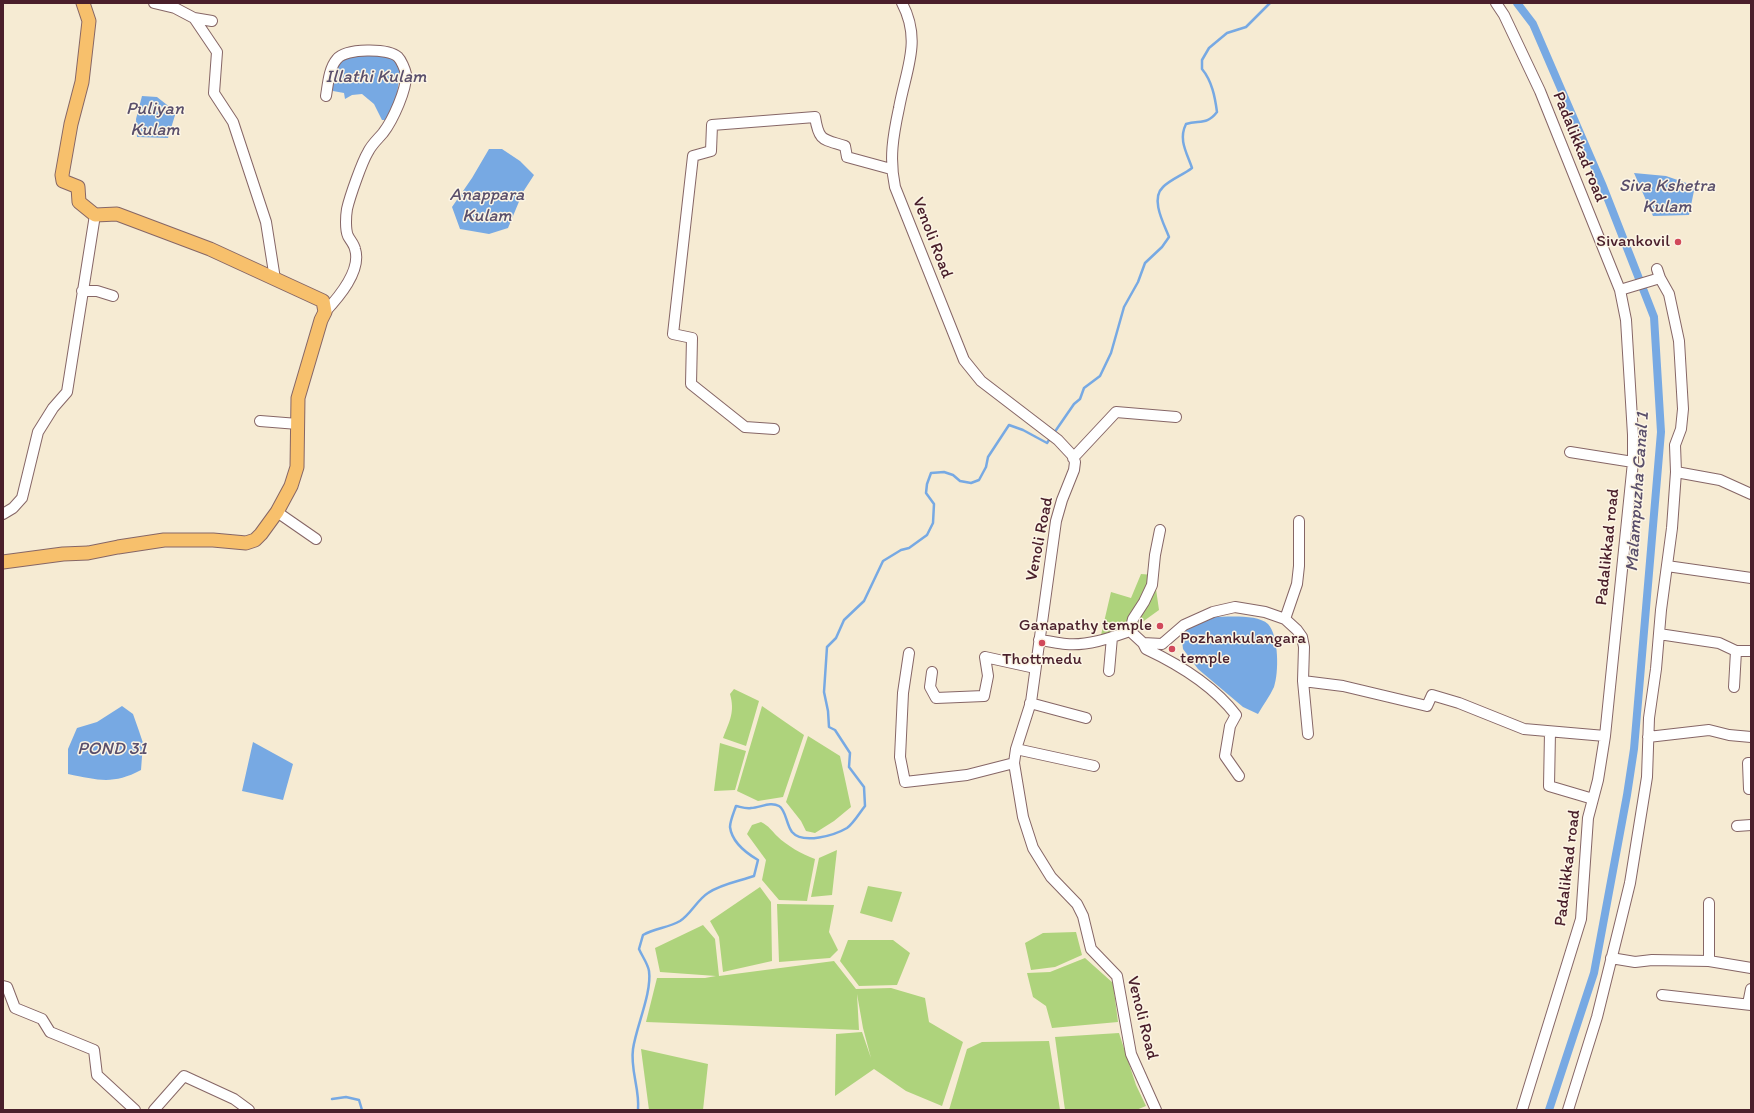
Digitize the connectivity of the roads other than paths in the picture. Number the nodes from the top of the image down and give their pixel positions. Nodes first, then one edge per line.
1 (84, 3) edge
2 (154, 3) edge
3 (902, 3) edge
4 (1496, 3) edge
5 (194, 18) junction
6 (212, 21) dead end
7 (326, 96) dead end
8 (891, 169) junction
9 (95, 215) junction
10 (275, 279) junction
11 (1620, 290) junction
12 (82, 291) junction
13 (113, 296) dead end
14 (325, 312) junction
15 (1176, 417) dead end
16 (260, 421) dead end
17 (298, 424) junction
18 (774, 429) dead end
19 (1570, 452) dead end
20 (1073, 458) junction
21 (1633, 462) junction
22 (1676, 472) junction
23 (1751, 494) edge
24 (277, 512) junction
25 (3, 514) edge
26 (1299, 521) dead end
27 (1160, 530) dead end
28 (316, 539) dead end
29 (3, 562) edge
30 (1667, 566) junction
31 (1751, 578) edge
32 (1285, 619) junction
33 (1130, 631) junction
34 (1660, 634) junction
35 (1112, 637) junction
36 (1039, 640) junction
37 (1143, 644) junction
38 (1162, 644) junction
39 (1736, 651) junction
40 (1751, 651) edge
41 (909, 653) dead end
42 (1158, 655) junction
43 (1035, 668) junction
44 (1109, 671) dead end
45 (932, 672) dead end
46 (1303, 681) junction
47 (1734, 687) dead end
48 (1030, 703) junction
49 (1086, 718) dead end
50 (1555, 733) junction
51 (1308, 734) dead end
52 (1605, 736) junction
53 (1648, 737) junction
54 (1751, 737) edge
55 (1016, 749) junction
56 (1014, 763) junction
57 (1751, 763) edge
58 (1094, 766) dead end
59 (1239, 776) dead end
60 (1749, 789) dead end
61 (1593, 799) junction
62 (1751, 825) edge
63 (1737, 826) dead end
64 (1709, 903) dead end
65 (1611, 958) junction
66 (1709, 961) junction
67 (1751, 968) edge
68 (3, 986) edge
69 (1751, 989) edge
70 (1662, 995) dead end
71 (1750, 1005) edge
72 (135, 1110) edge
73 (154, 1110) edge
74 (249, 1110) edge
75 (1156, 1110) edge
76 (1522, 1110) edge
77 (1568, 1110) edge

1 - 9 main road
2 - 5 street
3 - 8 street, Venoli Road
4 - 11 street, Padalikkad road
5 - 6 street
5 - 10 street
7 - 14 street
8 - 18 street
8 - 20 street, Venoli Road
9 - 10 main road
9 - 12 street
10 - 14 main road
11 - 21 street, Padalikkad road
11 - 22 street
12 - 13 street
12 - 25 street
14 - 17 main road
15 - 20 street
16 - 17 street
17 - 24 main road
19 - 21 street
20 - 36 street, Venoli Road
21 - 52 street, Padalikkad road
22 - 23 street
22 - 30 street
24 - 28 street
24 - 29 main road
26 - 32 street
27 - 33 street
30 - 31 street
30 - 34 street
32 - 38 street
32 - 46 street
33 - 35 street
33 - 37 street
34 - 39 street
34 - 53 street
35 - 36 street
35 - 44 street
36 - 43 street, Venoli Road
37 - 38 street
37 - 42 street
38 - 42 street
39 - 40 street
39 - 47 street
41 - 56 street
42 - 59 street
43 - 45 street
43 - 48 street, Venoli Road
46 - 50 street
46 - 51 street
48 - 49 street
48 - 55 street, Venoli Road
50 - 52 street
50 - 61 street
52 - 61 street, Padalikkad road
53 - 54 street
53 - 65 street
55 - 56 street, Venoli Road
55 - 58 street
56 - 75 street, Venoli Road
57 - 60 street
61 - 76 street, Padalikkad road
62 - 63 street
64 - 66 street
65 - 66 street
65 - 77 street
66 - 67 street
68 - 72 street
69 - 71 street
70 - 71 street
73 - 74 street

